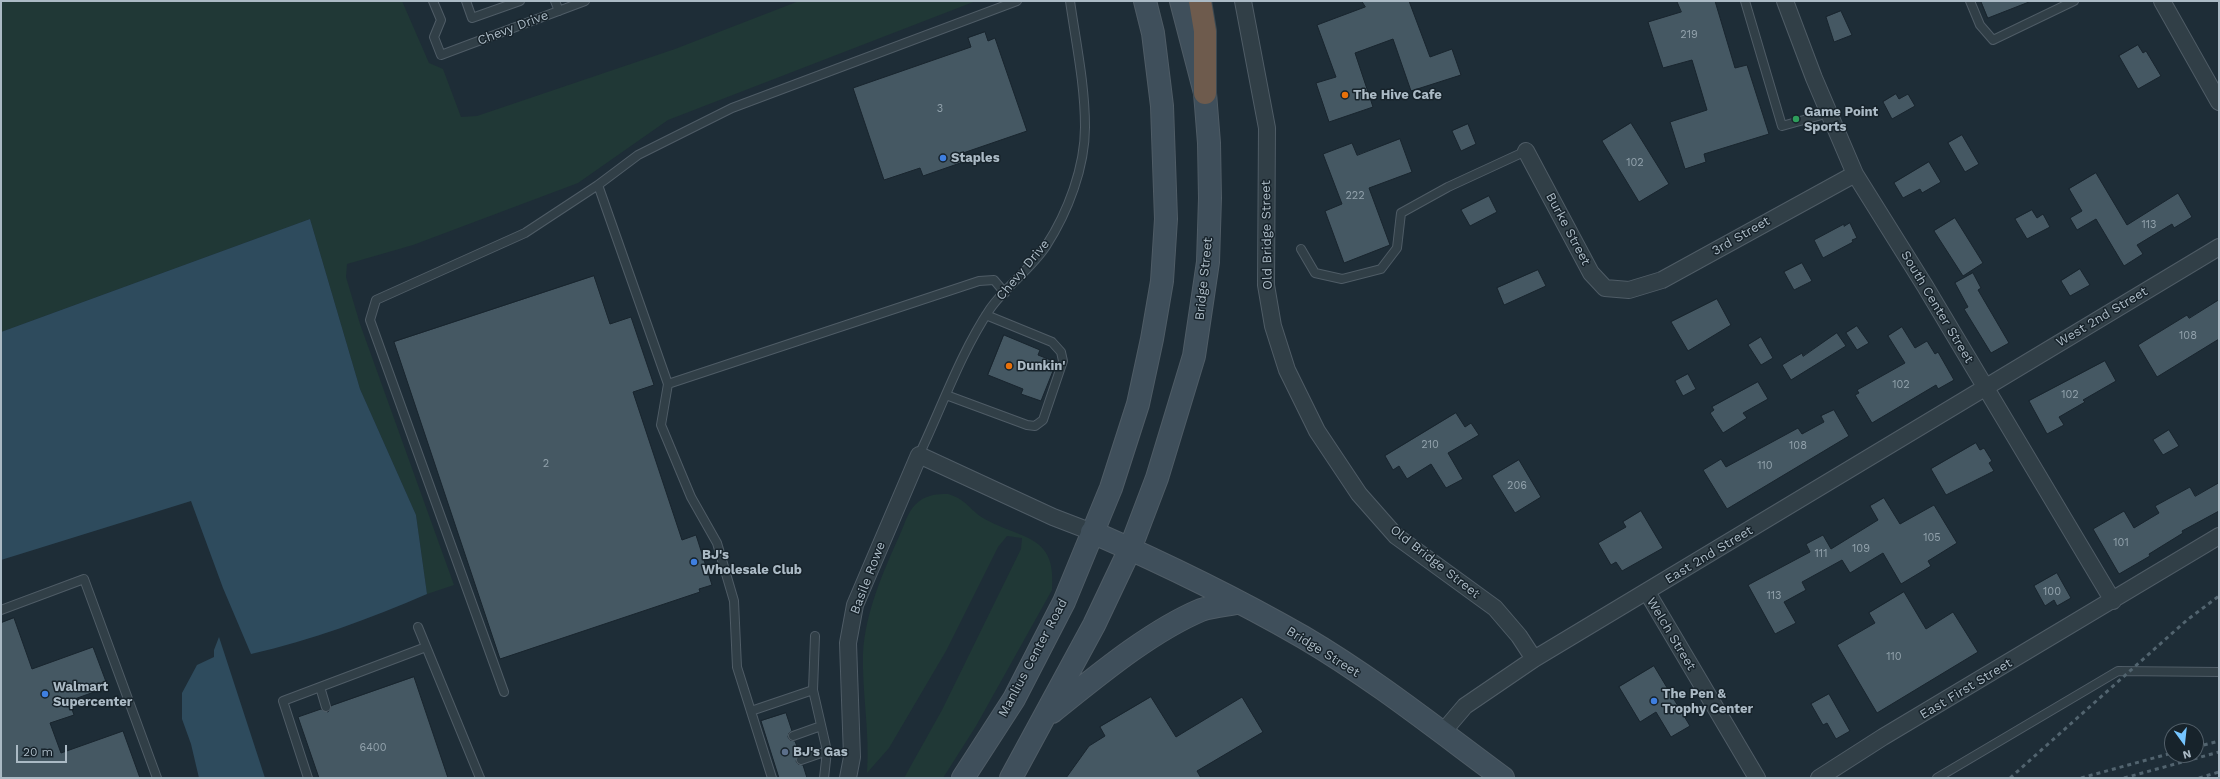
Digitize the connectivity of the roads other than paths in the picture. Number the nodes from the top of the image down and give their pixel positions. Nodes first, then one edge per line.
1 (433, 1) edge
2 (466, 1) edge
3 (520, 1) edge
4 (555, 1) edge
5 (585, 1) edge
6 (1017, 1) edge
7 (1070, 1) edge
8 (1146, 1) edge
9 (1181, 1) edge
10 (1200, 1) edge
11 (1244, 1) edge
12 (1745, 1) edge
13 (1785, 1) edge
14 (1970, 1) edge
15 (2074, 1) edge
16 (2162, 1) edge
17 (559, 11) junction
18 (1205, 93) junction
19 (2219, 102) edge
20 (1829, 114) junction
21 (1526, 151) joint
22 (1855, 174) junction
23 (598, 185) junction
24 (2219, 247) edge
25 (1301, 249) dead end
26 (1623, 290) joint
27 (1005, 293) junction
28 (986, 315) junction
29 (668, 384) junction
30 (1985, 388) junction
31 (946, 395) junction
32 (919, 456) junction
33 (1092, 532) junction
34 (2219, 536) edge
35 (1130, 549) junction
36 (1647, 592) junction
37 (2113, 601) junction
38 (1237, 603) junction
39 (1, 610) edge
40 (418, 627) dead end
41 (815, 636) dead end
42 (426, 647) junction
43 (1534, 660) junction
44 (2219, 672) edge
45 (320, 687) junction
46 (813, 690) junction
47 (504, 692) dead end
48 (326, 707) dead end
49 (751, 711) junction
50 (1045, 718) junction
51 (821, 726) junction
52 (1442, 733) junction
53 (794, 736) dead end
54 (827, 751) junction
55 (801, 760) dead end
56 (773, 772) edge
57 (157, 778) edge
58 (308, 778) edge
59 (480, 778) edge
60 (823, 778) edge
61 (848, 778) edge
62 (963, 778) edge
63 (1011, 778) edge
64 (1503, 778) edge
65 (1757, 778) edge
66 (1819, 778) edge
67 (1937, 778) edge

1 - 17 lane, Chevy Drive
2 - 3 lane
4 - 17 lane
5 - 17 lane, Chevy Drive
6 - 23 lane
7 - 27 lane, Chevy Drive
8 - 33 main road
9 - 18 main road, Bridge Street
10 - 18 highway
11 - 43 street, Old Bridge Street
12 - 20 lane
13 - 20 street, South Center Street
14 - 15 lane
16 - 19 street
18 - 35 main road, Bridge Street
20 - 22 street, South Center Street
21 - 25 lane
21 - 26 street, Burke Street
22 - 26 street, 3rd Street
22 - 30 street, South Center Street
23 - 29 lane
23 - 47 lane
24 - 30 street, West 2nd Street
27 - 28 lane, Chevy Drive
27 - 29 lane
28 - 31 lane, Chevy Drive
28 - 31 lane
29 - 49 lane
30 - 36 street, East 2nd Street
30 - 37 street, South Center Street
31 - 32 lane, Chevy Drive
32 - 33 street, Bridge Street
32 - 61 street, Basile Rowe
33 - 35 main road, Bridge Street
33 - 62 main road, Manlius Center Road
34 - 37 street, East First Street
35 - 38 main road, Bridge Street
35 - 50 main road
36 - 43 street, East 2nd Street
36 - 65 street, Welch Street
37 - 66 street, East First Street
38 - 50 main road
38 - 52 main road, Bridge Street
39 - 57 lane
40 - 42 lane
41 - 46 lane
42 - 45 lane
42 - 59 lane
43 - 52 street, East 2nd Street
44 - 67 lane
45 - 48 lane
45 - 58 lane
46 - 49 lane
46 - 51 lane
49 - 56 lane
50 - 63 main road
51 - 53 lane
51 - 54 lane
52 - 64 main road, Bridge Street
54 - 55 lane
54 - 60 lane

